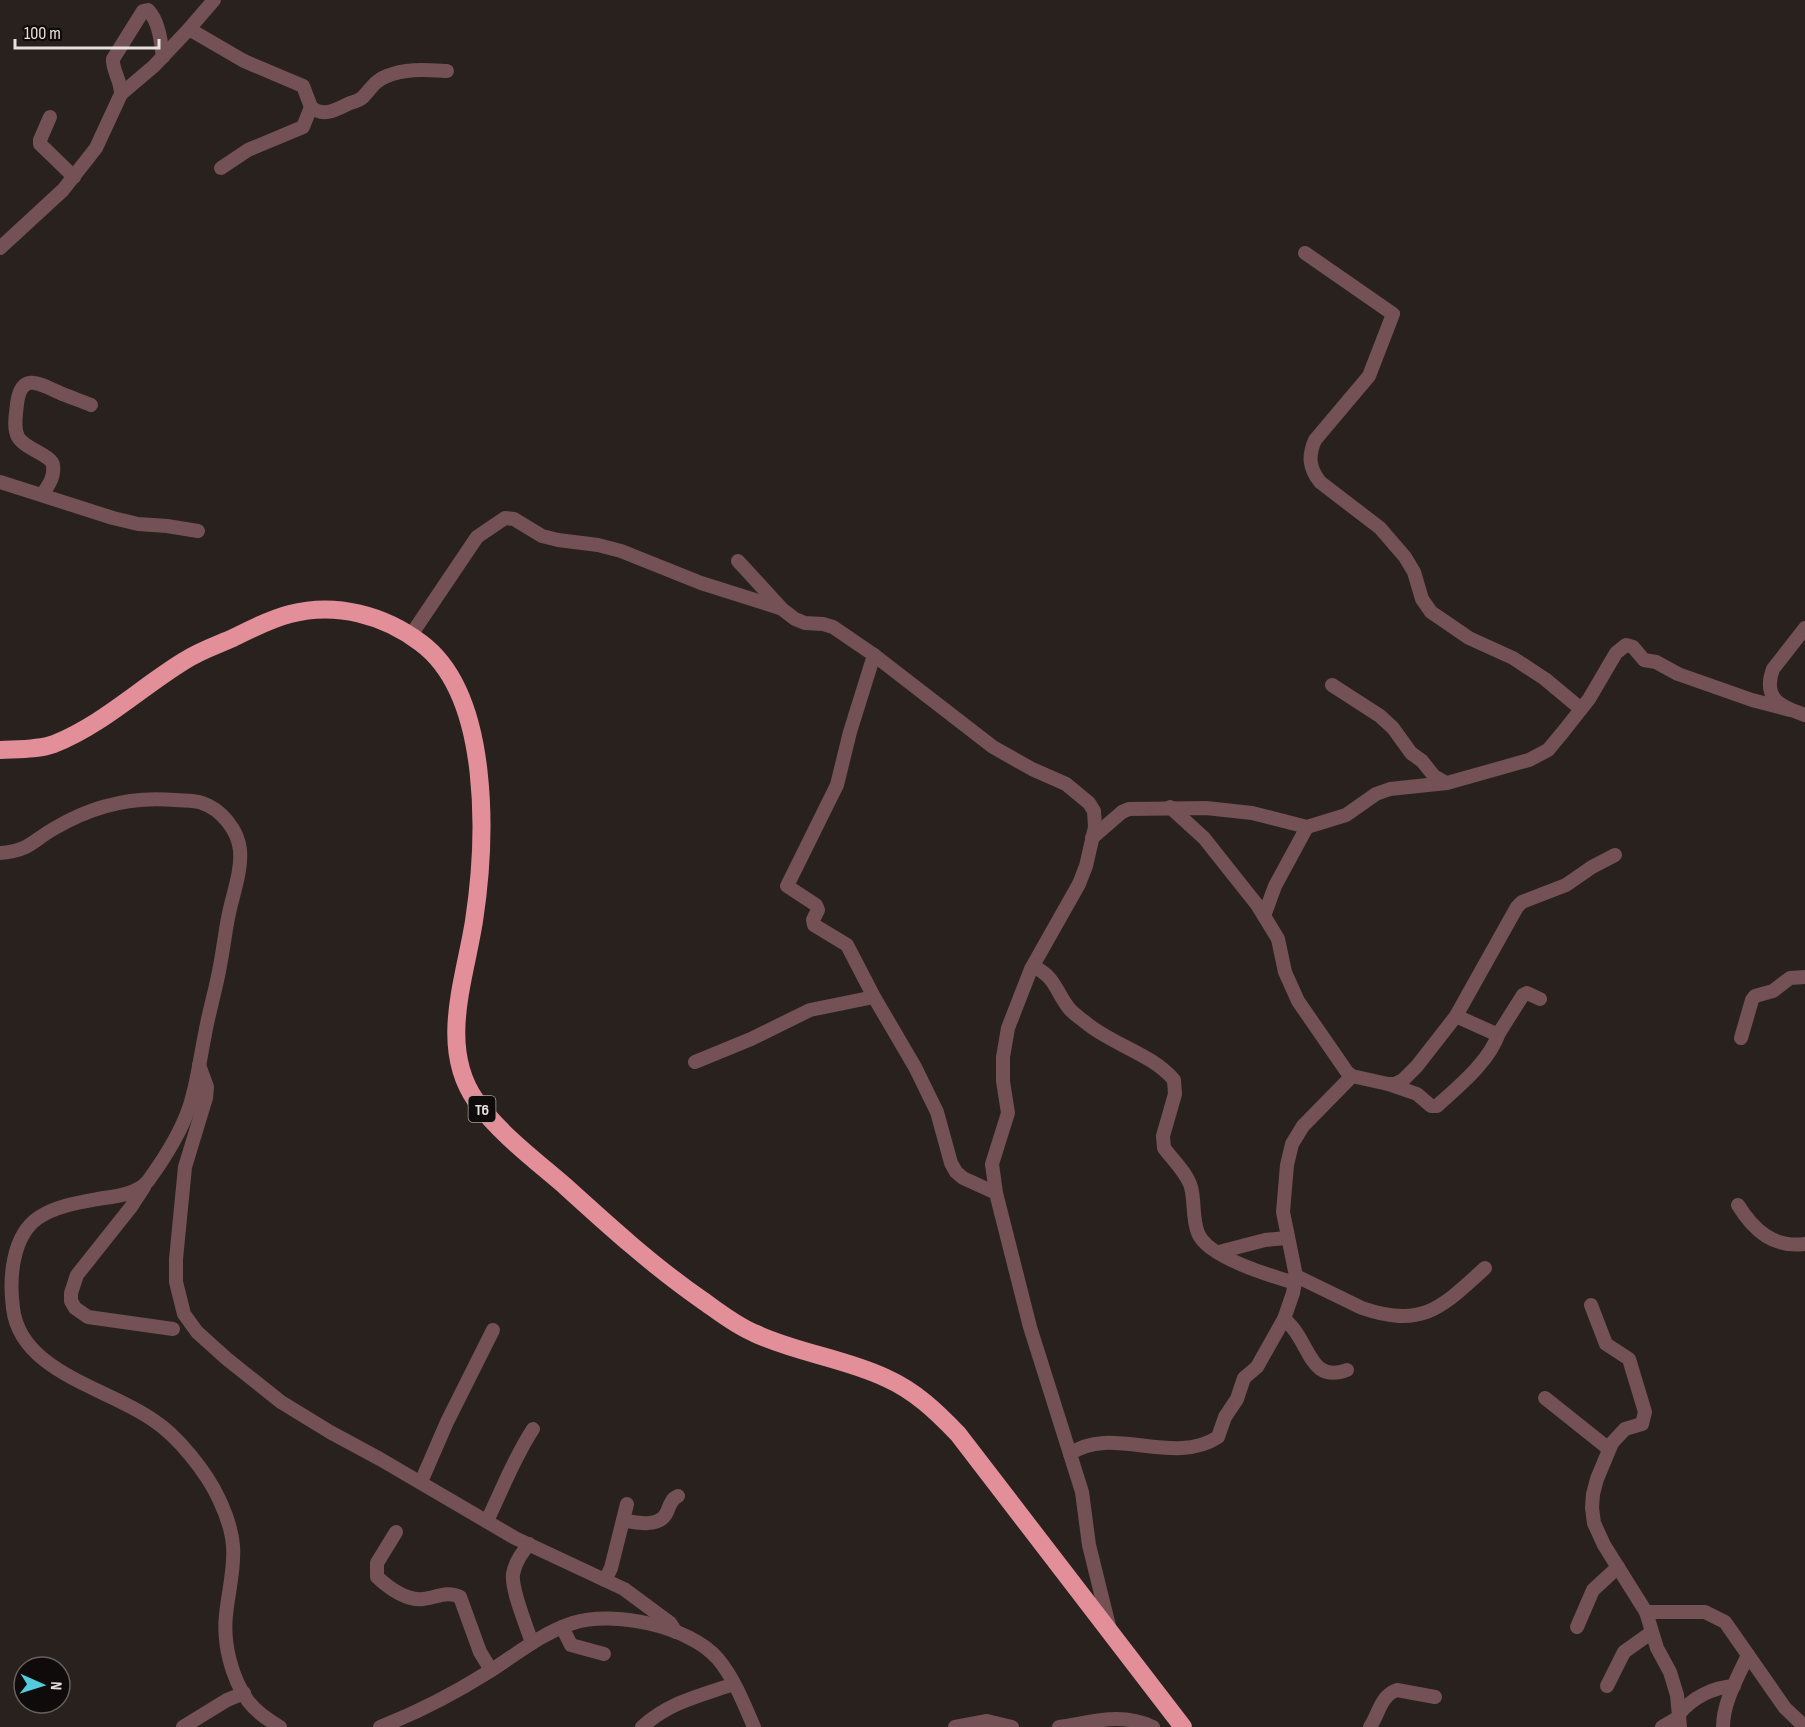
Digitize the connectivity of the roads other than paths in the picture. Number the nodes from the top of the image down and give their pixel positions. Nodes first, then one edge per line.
1 (214, 0) edge
2 (189, 29) junction
3 (163, 57) junction
4 (447, 71) dead end
5 (121, 94) junction
6 (311, 107) junction
7 (50, 117) dead end
8 (221, 168) dead end
9 (74, 177) junction
10 (0, 248) edge
11 (1305, 253) dead end
12 (91, 405) dead end
13 (0, 482) edge
14 (42, 495) junction
15 (198, 531) dead end
16 (738, 561) dead end
17 (782, 609) junction
18 (1805, 628) edge
19 (411, 636) junction
20 (874, 655) junction
21 (1332, 685) dead end
22 (1581, 709) junction
23 (1790, 710) junction
24 (1805, 715) edge
25 (0, 750) edge
26 (1446, 783) junction
27 (1170, 807) junction
28 (1307, 827) junction
29 (1092, 838) junction
30 (0, 853) edge
31 (1615, 855) dead end
32 (1264, 915) junction
33 (1033, 966) junction
34 (1805, 976) edge
35 (874, 997) junction
36 (1540, 999) dead end
37 (1456, 1016) junction
38 (1499, 1033) junction
39 (1741, 1038) dead end
40 (695, 1062) dead end
41 (199, 1065) junction
42 (1352, 1077) junction
43 (1388, 1084) junction
44 (145, 1185) junction
45 (996, 1193) junction
46 (1738, 1205) dead end
47 (1287, 1238) junction
48 (1805, 1244) edge
49 (1219, 1252) junction
50 (1485, 1268) dead end
51 (1295, 1279) junction
52 (1591, 1305) dead end
53 (1284, 1318) junction
54 (173, 1329) dead end
55 (493, 1330) dead end
56 (1347, 1370) dead end
57 (1545, 1398) dead end
58 (533, 1429) dead end
59 (1609, 1449) junction
60 (1070, 1454) junction
61 (421, 1482) junction
62 (678, 1496) dead end
63 (627, 1504) dead end
64 (623, 1520) junction
65 (487, 1521) junction
66 (396, 1532) dead end
67 (529, 1544) junction
68 (1618, 1567) junction
69 (605, 1580) junction
70 (1646, 1612) junction
71 (1578, 1627) dead end
72 (562, 1628) junction
73 (1110, 1631) junction
74 (676, 1632) junction
75 (1652, 1632) junction
76 (532, 1643) junction
77 (604, 1654) dead end
78 (1748, 1655) junction
79 (491, 1670) junction
80 (734, 1684) junction
81 (1607, 1686) dead end
82 (1734, 1686) junction
83 (244, 1693) junction
84 (1435, 1697) dead end
85 (1679, 1719) edge
86 (183, 1727) edge
87 (280, 1727) edge
88 (380, 1727) edge
89 (642, 1727) edge
90 (754, 1727) edge
91 (955, 1727) edge
92 (1012, 1727) edge
93 (1059, 1727) edge
94 (1152, 1727) edge
95 (1183, 1727) edge
96 (1370, 1727) edge
97 (1662, 1727) edge
98 (1723, 1727) edge
99 (1804, 1727) edge

1 - 2 street
2 - 3 street
2 - 6 street
3 - 5 street
3 - 5 street
4 - 6 street
5 - 9 street
6 - 8 street
7 - 9 street
9 - 10 street
11 - 22 street
12 - 14 street
13 - 14 street
14 - 15 street
16 - 17 street
17 - 19 street
17 - 20 street
18 - 23 street
19 - 25 highway, T6
19 - 73 highway, T6
20 - 29 street
20 - 35 street
21 - 26 street
22 - 23 street
22 - 26 street
23 - 24 street
26 - 28 street
27 - 28 street
27 - 29 street
27 - 32 street
28 - 32 street
29 - 33 street
30 - 41 street
31 - 37 street
32 - 42 street
33 - 45 street
33 - 49 street
34 - 39 street
35 - 40 street
35 - 45 street
36 - 38 street
37 - 38 street
37 - 43 street
38 - 43 street
41 - 44 street
41 - 61 street
42 - 43 street
42 - 47 street
44 - 54 street
44 - 83 street
45 - 60 street
46 - 48 street
47 - 49 street
47 - 51 street
49 - 51 street
50 - 51 street
51 - 53 street
52 - 59 street
53 - 56 street
53 - 60 street
55 - 61 street
57 - 59 street
58 - 65 street
59 - 68 street
60 - 73 street
61 - 65 street
62 - 64 street
63 - 64 street
64 - 69 street
65 - 67 street
66 - 79 street
67 - 69 street
67 - 76 street
68 - 70 street
68 - 71 street
69 - 74 street
70 - 75 street
70 - 78 street
72 - 74 street
72 - 76 street
72 - 77 street
73 - 95 highway, T6
74 - 80 street
75 - 81 street
75 - 85 street
76 - 79 street
78 - 82 street
78 - 99 street
79 - 88 street
80 - 89 street
80 - 90 street
82 - 85 street
82 - 98 street
83 - 86 street
83 - 87 street
84 - 96 street
85 - 97 street
91 - 92 street
93 - 94 street

